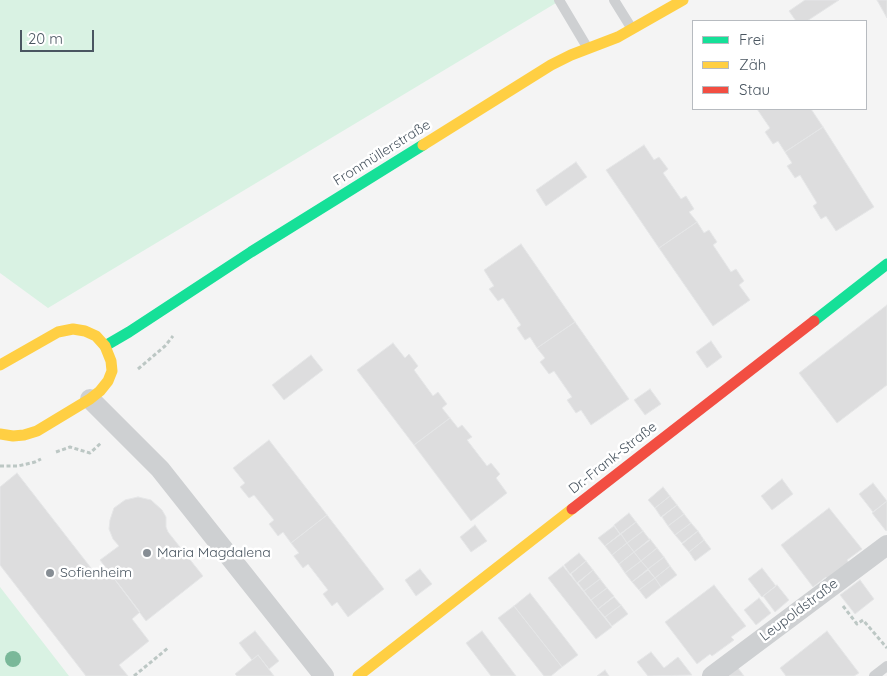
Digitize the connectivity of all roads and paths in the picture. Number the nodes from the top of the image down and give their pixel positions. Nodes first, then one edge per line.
1 (558, 0) edge
2 (614, 0) edge
3 (683, 0) edge
4 (632, 30) junction
5 (588, 48) junction
6 (887, 264) edge
7 (105, 346) junction
8 (3, 358) edge
9 (90, 398) junction
10 (118, 427) junction
11 (0, 434) edge
12 (54, 453) dead end
13 (48, 456) dead end
14 (0, 466) edge
15 (887, 545) edge
16 (829, 588) junction
17 (168, 648) dead end
18 (887, 648) edge
19 (887, 666) edge
20 (134, 676) edge
21 (324, 676) edge
22 (358, 676) edge
23 (712, 676) edge
24 (874, 676) edge

1 - 5 lane
2 - 4 lane
3 - 4 main road, Fronmüllerstraße
4 - 5 main road, Fronmüllerstraße
5 - 7 main road, Fronmüllerstraße
6 - 22 main road, Dr.-Frank-Straße
7 - 8 main road
7 - 9 main road
9 - 10 street
9 - 11 main road
10 - 12 path
10 - 21 street
13 - 14 path
15 - 16 street, Leupoldstraße
16 - 18 path
16 - 23 street, Leupoldstraße
17 - 20 path
19 - 24 lane

